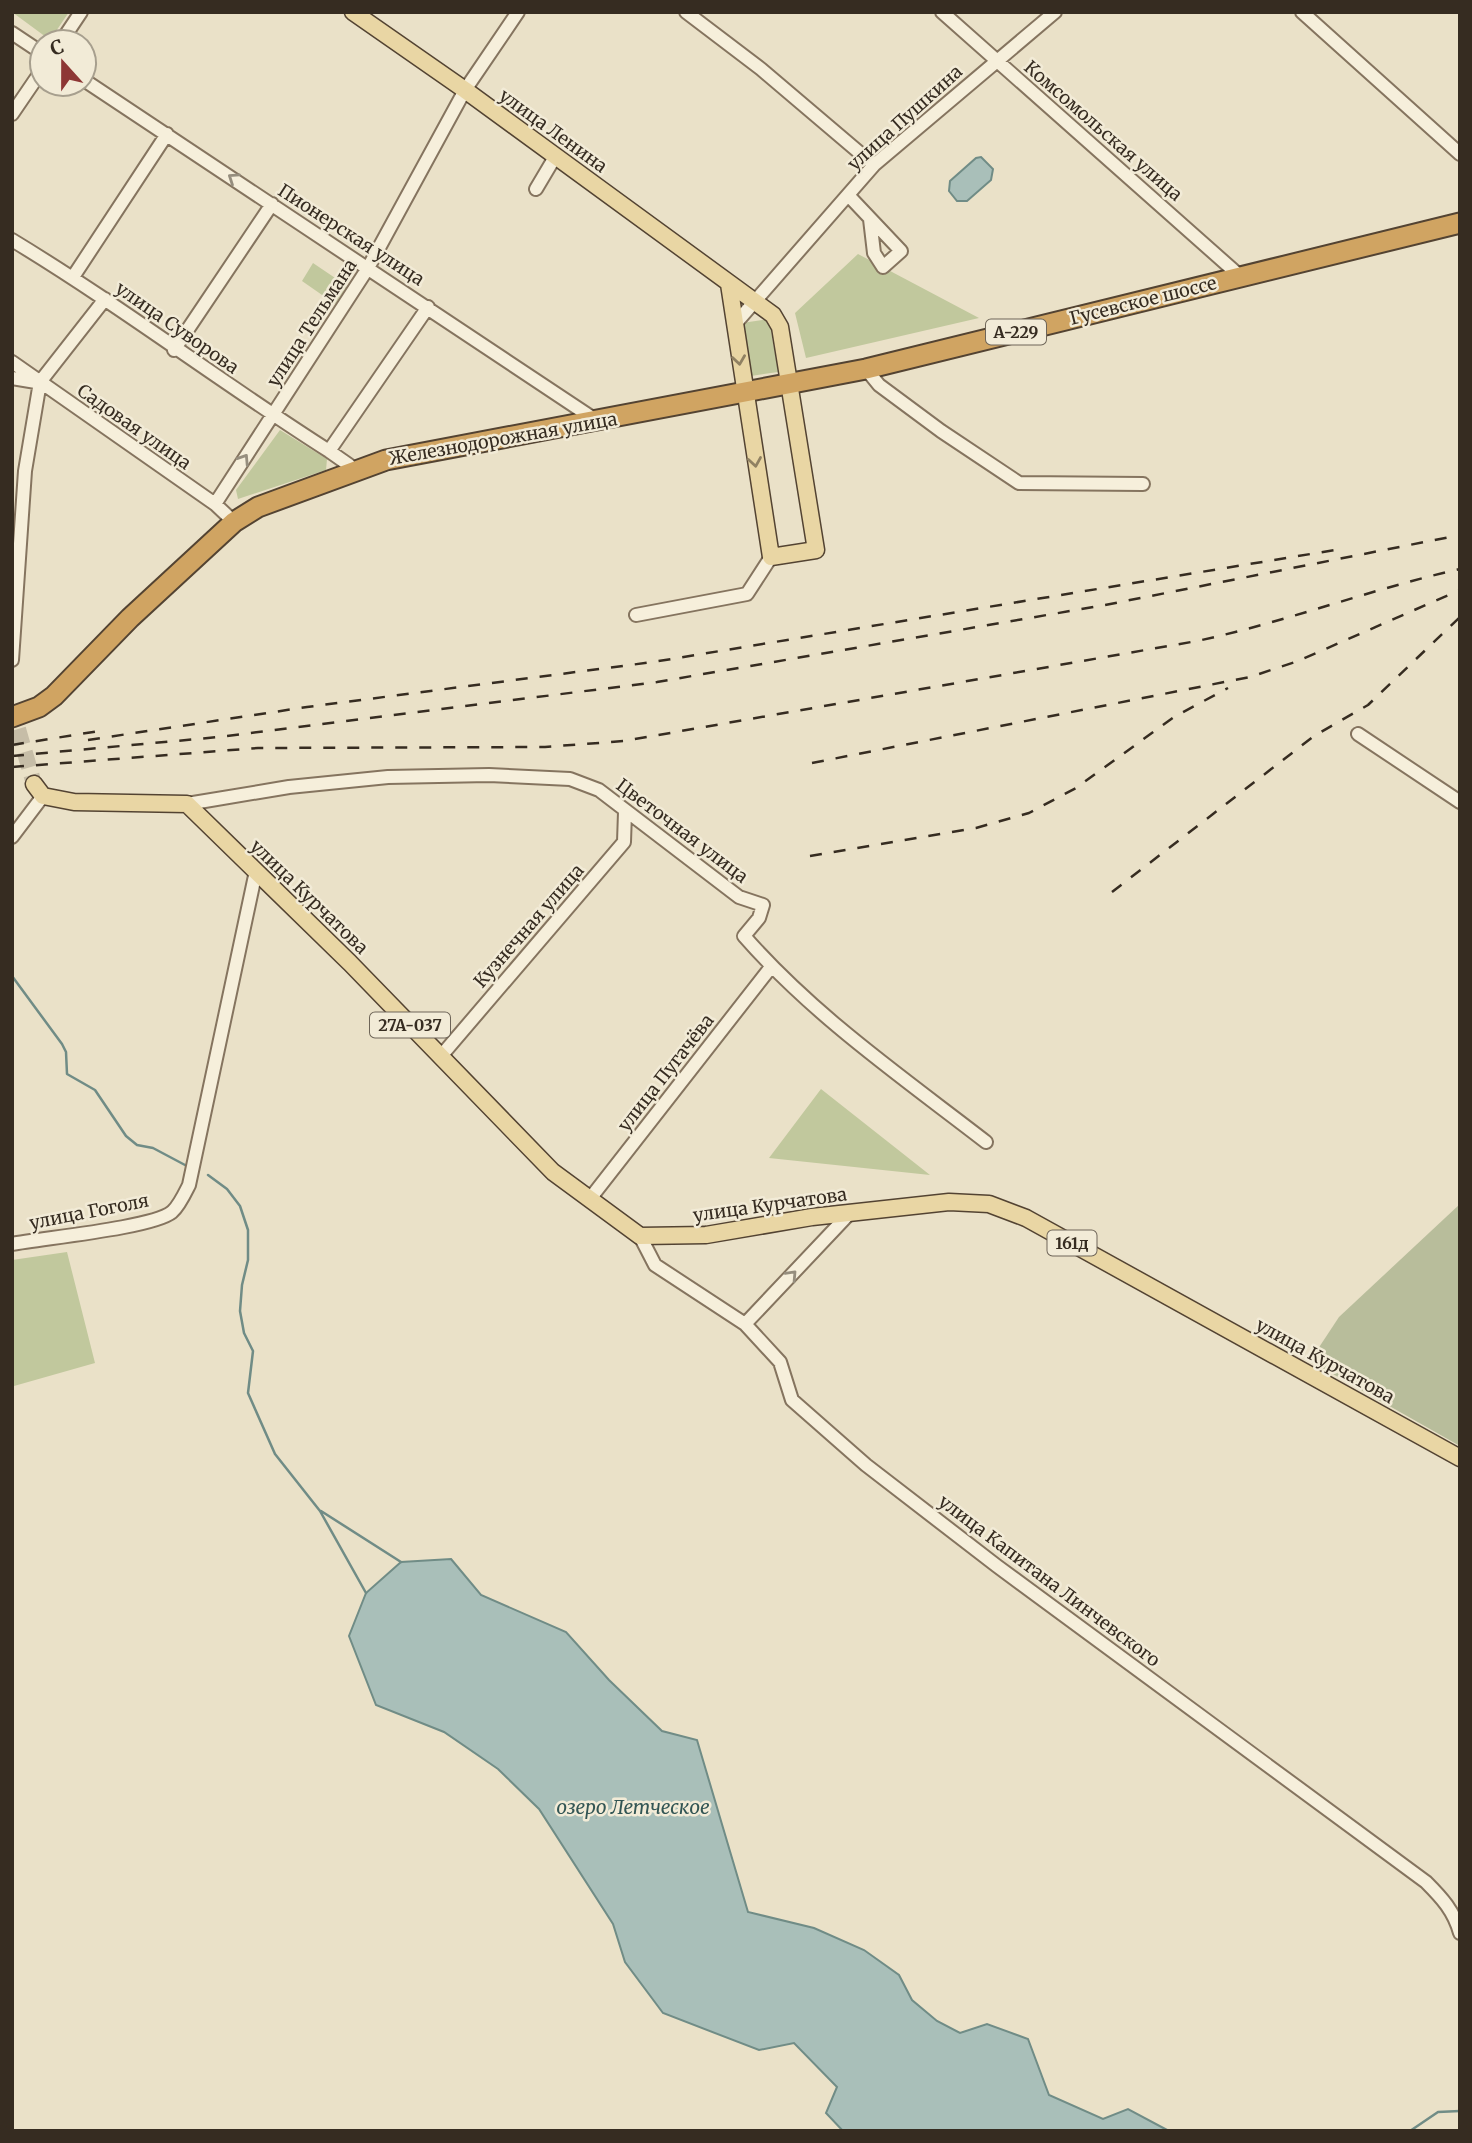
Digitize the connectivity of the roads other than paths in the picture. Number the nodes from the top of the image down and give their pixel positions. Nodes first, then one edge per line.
1 (81, 12) edge
2 (353, 12) edge
3 (518, 12) edge
4 (686, 12) edge
5 (942, 12) edge
6 (1055, 12) edge
7 (1302, 12) edge
8 (70, 28) edge
9 (12, 33) edge
10 (28, 44) edge
11 (996, 60) junction
12 (98, 89) edge
13 (465, 90) junction
14 (28, 91) edge
15 (12, 114) edge
16 (167, 134) junction
17 (1460, 154) edge
18 (555, 157) junction
19 (874, 164) junction
20 (536, 189) dead end
21 (848, 195) junction
22 (271, 204) junction
23 (870, 219) dead end
24 (1460, 223) edge
25 (12, 240) edge
26 (367, 272) junction
27 (73, 277) junction
28 (1241, 277) junction
29 (729, 284) junction
30 (105, 299) junction
31 (755, 303) junction
32 (428, 307) junction
33 (735, 324) junction
34 (174, 350) junction
35 (12, 362) edge
36 (866, 369) junction
37 (12, 378) edge
38 (40, 382) junction
39 (789, 386) junction
40 (744, 395) junction
41 (272, 414) junction
42 (597, 422) junction
43 (330, 451) junction
44 (353, 472) junction
45 (1143, 484) dead end
46 (215, 504) junction
47 (234, 522) junction
48 (771, 557) junction
49 (636, 615) dead end
50 (12, 660) edge
51 (14, 718) edge
52 (1358, 734) dead end
53 (39, 790) joint
54 (1460, 802) edge
55 (187, 804) junction
56 (625, 811) junction
57 (12, 837) edge
58 (256, 871) junction
59 (771, 967) junction
60 (441, 1056) junction
61 (986, 1142) dead end
62 (589, 1200) junction
63 (849, 1214) junction
64 (640, 1236) junction
65 (12, 1244) edge
66 (745, 1324) junction
67 (1460, 1458) edge
68 (1460, 1933) edge

1 - 8 street
2 - 13 main road, улица Ленина
3 - 13 street, улица Тельмана
4 - 19 street
5 - 11 street, Комсомольская улица
6 - 11 street, улица Пушкина
7 - 17 street
9 - 10 street
11 - 19 street, улица Пушкина
11 - 28 street, Комсомольская улица
12 - 16 street, Пионерская улица
13 - 18 main road, улица Ленина
13 - 26 street, улица Тельмана
14 - 15 street
22 -> 16 street, Пионерская улица
16 - 27 street
18 - 20 street
18 - 29 main road, улица Ленина
19 - 21 street, улица Пушкина
21 - 23 street
21 - 31 street, улица Пушкина
22 - 26 street, Пионерская улица
22 - 34 street
24 - 28 highway, Гусевское шоссе / А-229
25 - 27 street, улица Суворова
26 - 32 street, Пионерская улица
26 - 41 street, улица Тельмана
27 - 30 street, улица Суворова
28 - 36 highway, Гусевское шоссе / А-229
29 - 31 main road, улица Ленина
29 - 33 main road
30 - 34 street, улица Суворова
30 - 38 street
31 - 33 street, улица Пушкина
31 - 39 main road, улица Ленина
32 - 42 street, Пионерская улица
32 - 43 street
33 -> 40 main road
34 - 41 street, улица Суворова
35 - 38 street, Садовая улица
36 - 39 highway, Гусевское шоссе / А-229
36 - 45 street
37 - 38 street
38 - 46 street, Садовая улица
38 - 50 street
39 - 40 highway, Гусевское шоссе / А-229
39 - 48 main road, улица Ленина
40 - 42 highway, Железнодорожная улица
40 -> 48 main road
41 - 43 street, улица Суворова
46 -> 41 street, улица Тельмана
42 - 44 highway, Железнодорожная улица
43 - 44 street, улица Суворова
44 - 47 highway, Железнодорожная улица
46 - 47 street, Садовая улица
47 - 51 highway, Железнодорожная улица
48 - 49 street
52 - 54 street
53 - 55 main road
53 - 57 street
55 - 56 street, Цветочная улица
55 - 58 main road, улица Курчатова / 27А-037
56 - 59 street, Цветочная улица
56 - 60 street, Кузнечная улица
58 - 60 main road, улица Курчатова / 27А-037
58 - 65 street, улица Гоголя
59 - 61 street, Цветочная улица
59 - 62 street, улица Пугачёва
60 - 62 main road, улица Курчатова / 27А-037
62 - 64 main road, улица Курчатова / 27А-037
63 - 64 main road, улица Курчатова / 161д
66 -> 63 street
63 - 67 main road, улица Курчатова / 161д
64 - 66 street, улица Капитана Линчевского
66 - 68 street, улица Капитана Линчевского

